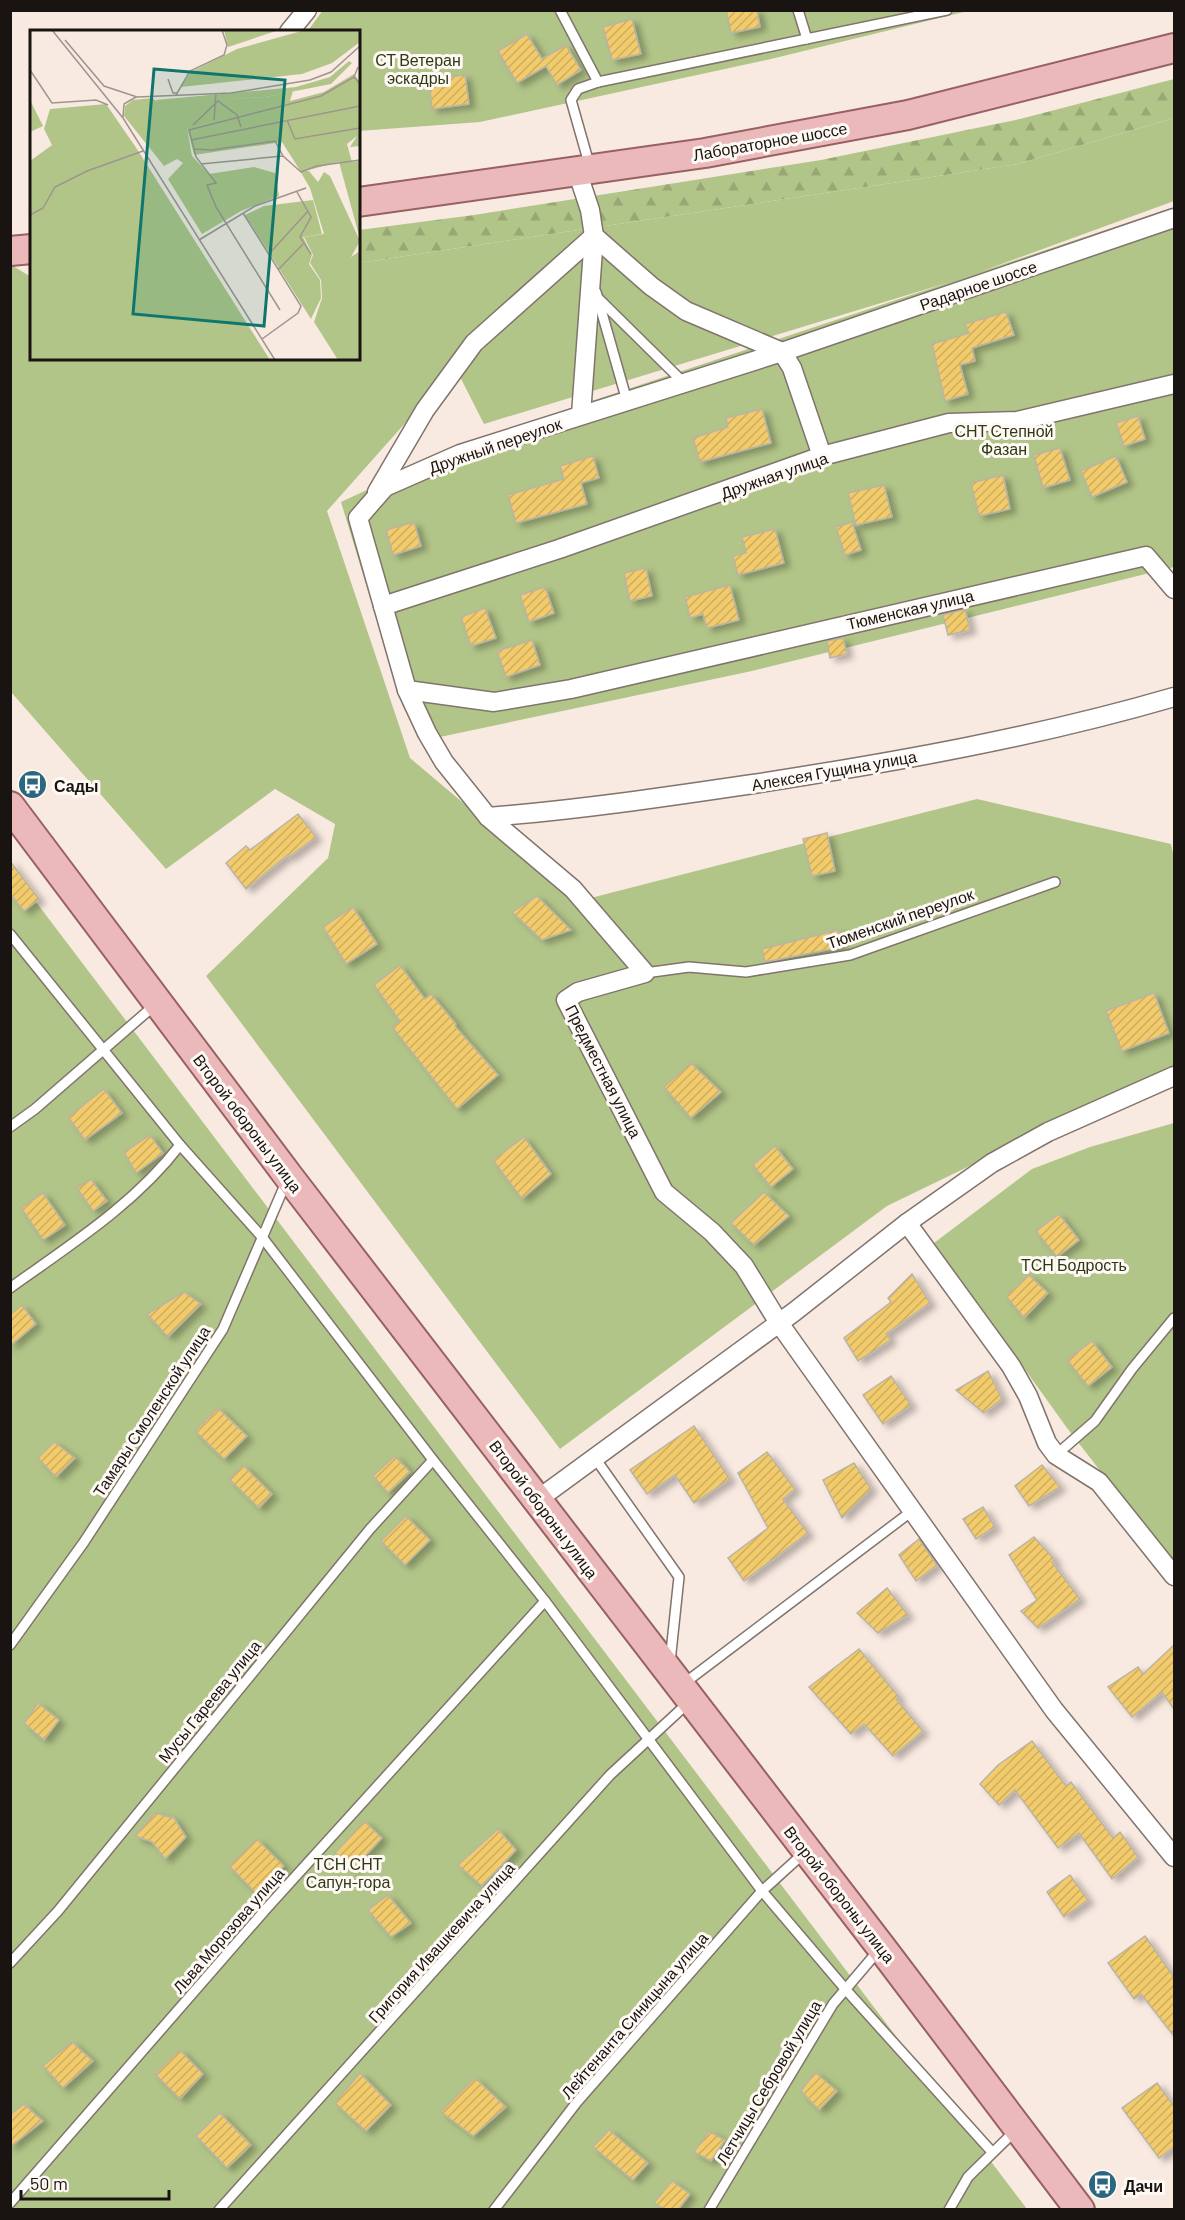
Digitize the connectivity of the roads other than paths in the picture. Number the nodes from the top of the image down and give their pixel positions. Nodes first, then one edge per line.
1 (307, 10) edge
2 (560, 10) edge
3 (798, 10) edge
4 (947, 10) edge
5 (931, 12) edge
6 (291, 30) edge
7 (807, 39) junction
8 (1174, 48) edge
9 (598, 82) junction
10 (584, 170) junction
11 (360, 202) edge
12 (1174, 218) edge
13 (594, 236) junction
14 (30, 249) edge
15 (10, 251) edge
16 (591, 275) junction
17 (597, 297) junction
18 (782, 352) junction
19 (684, 384) junction
20 (1174, 384) edge
21 (627, 401) junction
22 (581, 415) junction
23 (822, 456) junction
24 (372, 502) junction
25 (1174, 590) edge
26 (383, 606) junction
27 (407, 690) junction
28 (1174, 697) edge
29 (10, 806) edge
30 (488, 817) junction
31 (1055, 882) dead end
32 (10, 934) edge
33 (15, 949) edge
34 (645, 973) junction
35 (158, 1002) junction
36 (103, 1049) junction
37 (1174, 1076) edge
38 (10, 1127) edge
39 (180, 1145) junction
40 (288, 1177) junction
41 (907, 1223) junction
42 (261, 1237) junction
43 (10, 1288) edge
44 (1174, 1318) edge
45 (779, 1323) junction
46 (1056, 1455) junction
47 (595, 1458) junction
48 (433, 1460) junction
49 (537, 1500) junction
50 (912, 1511) junction
51 (1174, 1576) edge
52 (545, 1601) junction
53 (10, 1645) edge
54 (680, 1687) junction
55 (650, 1741) junction
56 (807, 1851) junction
57 (1174, 1857) edge
58 (762, 1891) junction
59 (881, 1947) junction
60 (10, 1963) edge
61 (847, 1991) junction
62 (1017, 2129) junction
63 (992, 2152) junction
64 (10, 2203) edge
65 (219, 2210) edge
66 (494, 2210) edge
67 (709, 2210) edge
68 (949, 2210) edge
69 (1080, 2210) edge

1 - 6 street
2 - 9 lane
3 - 7 lane
4 - 5 lane
5 - 7 lane
7 - 9 lane
8 - 10 main road, Лабораторное шоссе
9 - 10 lane
10 - 11 main road, Лабораторное шоссе
10 - 13 street
12 - 18 street, Радарное шоссе
13 - 16 street
13 - 18 street
13 - 24 street
14 - 15 main road
16 - 17 lane
16 - 22 street
17 - 19 lane
17 - 21 lane
18 - 19 street, Дружный переулок
18 - 23 street
19 - 21 street, Дружный переулок
20 - 23 street, Дружная улица
21 - 22 street, Дружный переулок
22 - 24 street, Дружный переулок
23 - 26 street, Дружная улица
24 - 26 street, Дружный переулок
25 - 27 street, Тюменская улица
26 - 27 street, Дружный переулок
27 - 30 street, Дружный переулок
28 - 30 street, Алексея Гущина улица
29 - 35 main road, Второй обороны улица
30 - 34 street
31 - 34 lane, Тюменский переулок
32 - 33 lane
33 - 36 lane
34 - 45 street, Предместная улица
35 - 36 lane
35 - 40 main road, Второй обороны улица
36 - 38 lane
36 - 39 lane
37 - 41 street
39 - 42 lane
39 - 43 lane
40 - 42 lane, Тамары Смоленской улица
40 - 49 main road, Второй обороны улица
41 - 45 street
41 - 46 street
42 - 48 lane
42 - 53 lane, Тамары Смоленской улица
44 - 46 lane
45 - 47 street
45 - 50 street
46 - 51 street
47 - 49 street
47 - 54 lane
48 - 52 lane
48 - 60 lane, Мусы Гареева улица
49 - 54 main road, Второй обороны улица
50 - 54 lane, Григория Ивашкевича улица
50 - 57 street
52 - 55 lane
52 - 64 lane, Льва Морозова улица
54 - 55 lane, Григория Ивашкевича улица
54 - 56 main road, Второй обороны улица
55 - 58 lane
55 - 65 lane, Григория Ивашкевича улица
56 - 58 lane, Лейтенанта Синицына улица
56 - 59 main road, Второй обороны улица
58 - 61 lane
58 - 66 lane, Лейтенанта Синицына улица
59 - 61 lane, Летчицы Себровой улица
59 - 62 main road, Второй обороны улица
61 - 63 lane
61 - 67 lane, Летчицы Себровой улица
62 - 63 lane
62 - 69 main road, Второй обороны улица
63 - 68 lane

